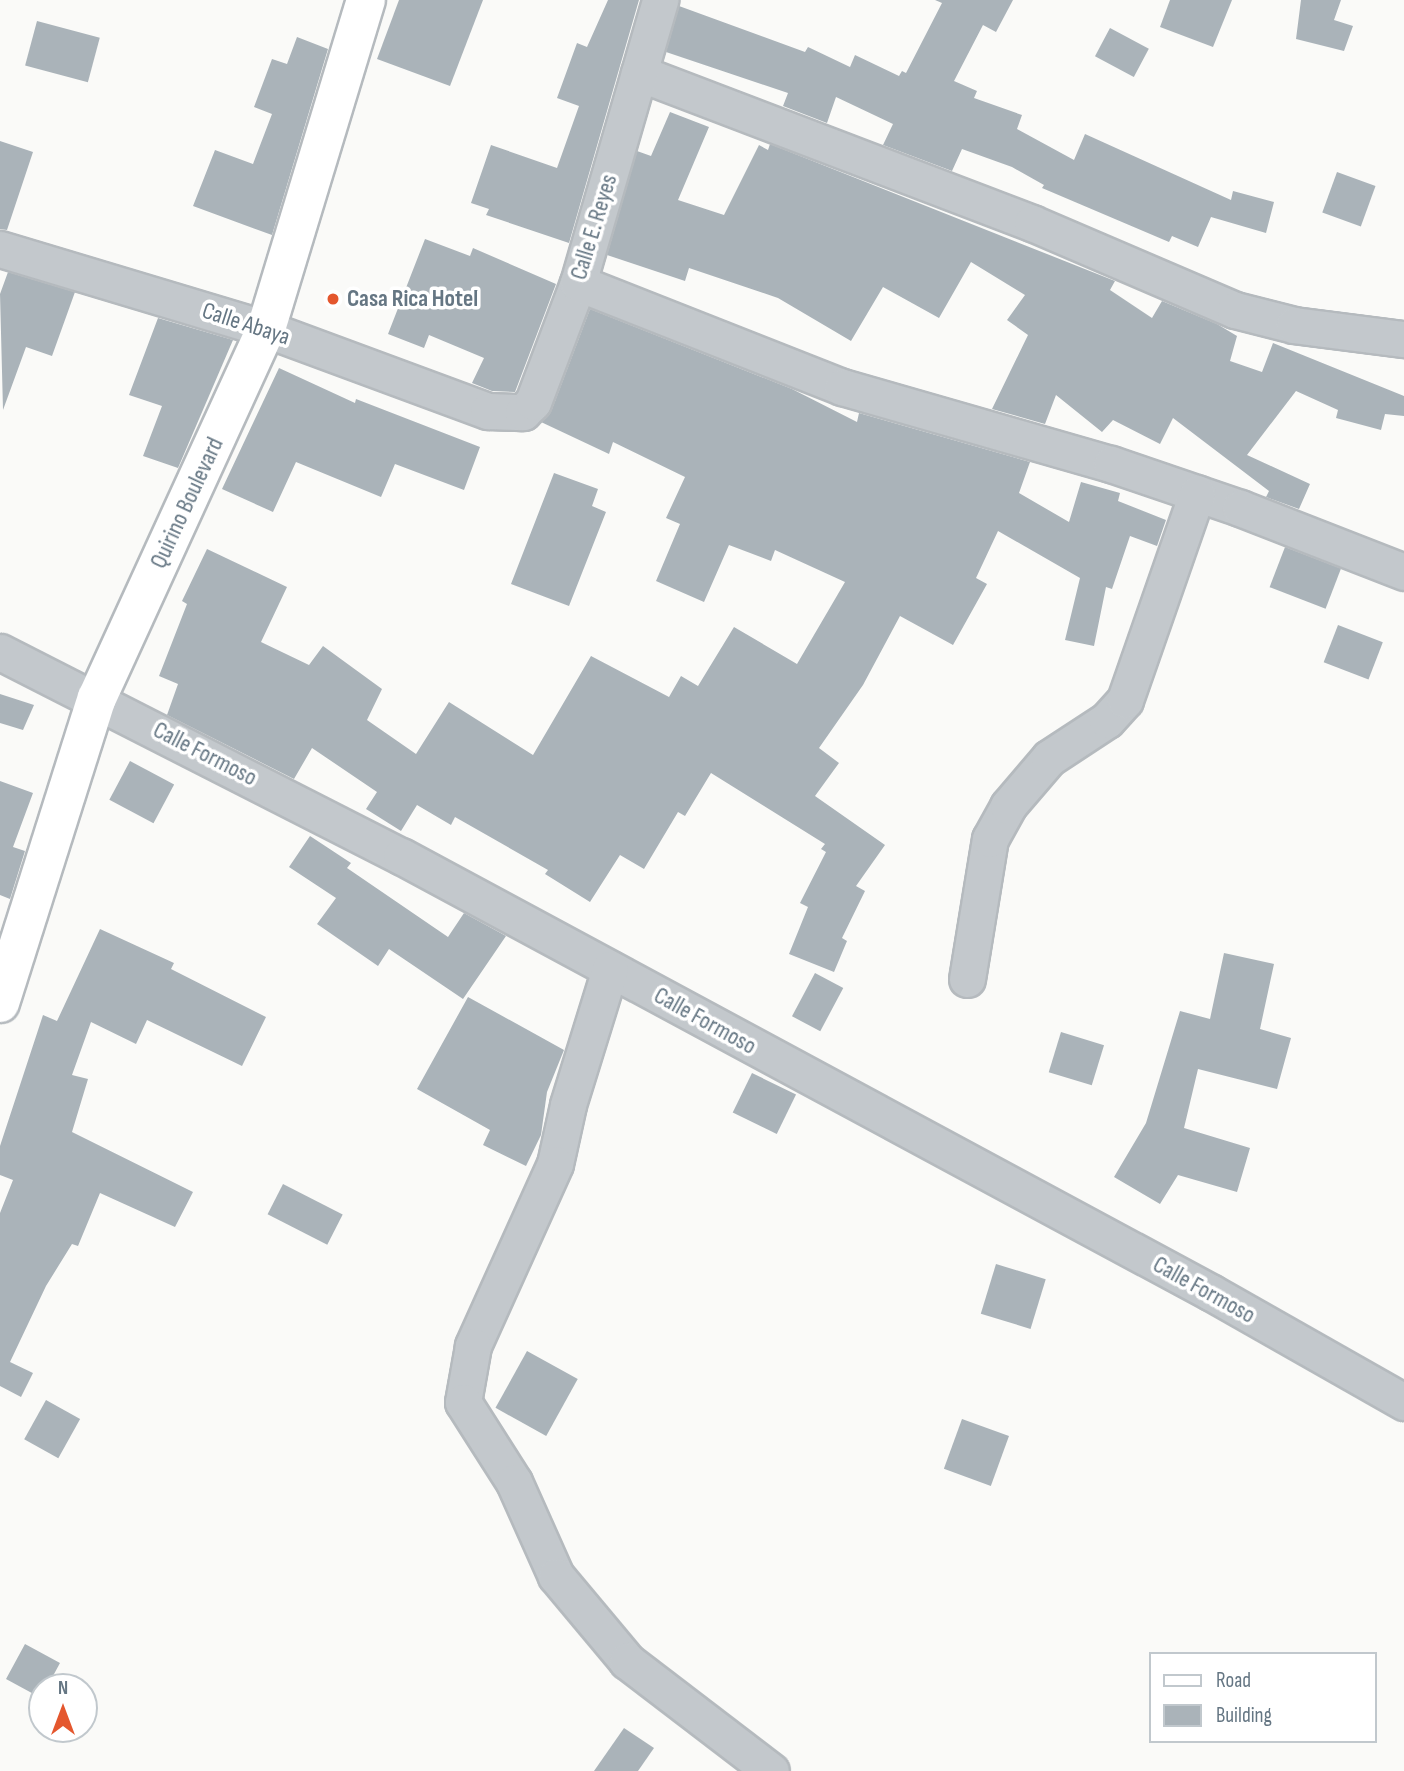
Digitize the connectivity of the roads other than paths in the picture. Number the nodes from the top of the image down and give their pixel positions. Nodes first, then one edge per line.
1 (366, 0) edge
2 (660, 0) edge
3 (639, 73) junction
4 (0, 249) edge
5 (578, 283) junction
6 (266, 329) junction
7 (1404, 339) edge
8 (488, 411) joint
9 (1197, 493) junction
10 (1404, 572) edge
11 (0, 652) edge
12 (97, 698) junction
13 (610, 969) junction
14 (967, 979) dead end
15 (0, 1003) edge
16 (1404, 1402) edge
17 (771, 1771) edge

1 - 6 main road, Quirino Boulevard
2 - 3 street, Calle E. Reyes
3 - 5 street, Calle E. Reyes
3 - 7 street
4 - 6 street, Calle Abaya
5 - 8 street, Calle E. Reyes
5 - 9 street
6 - 8 street, Calle Abaya
6 - 12 main road, Quirino Boulevard
9 - 10 street
9 - 14 street
11 - 12 street, Calle Formoso
12 - 13 street, Calle Formoso
12 - 15 main road, Quirino Boulevard
13 - 16 street, Calle Formoso
13 - 17 street

